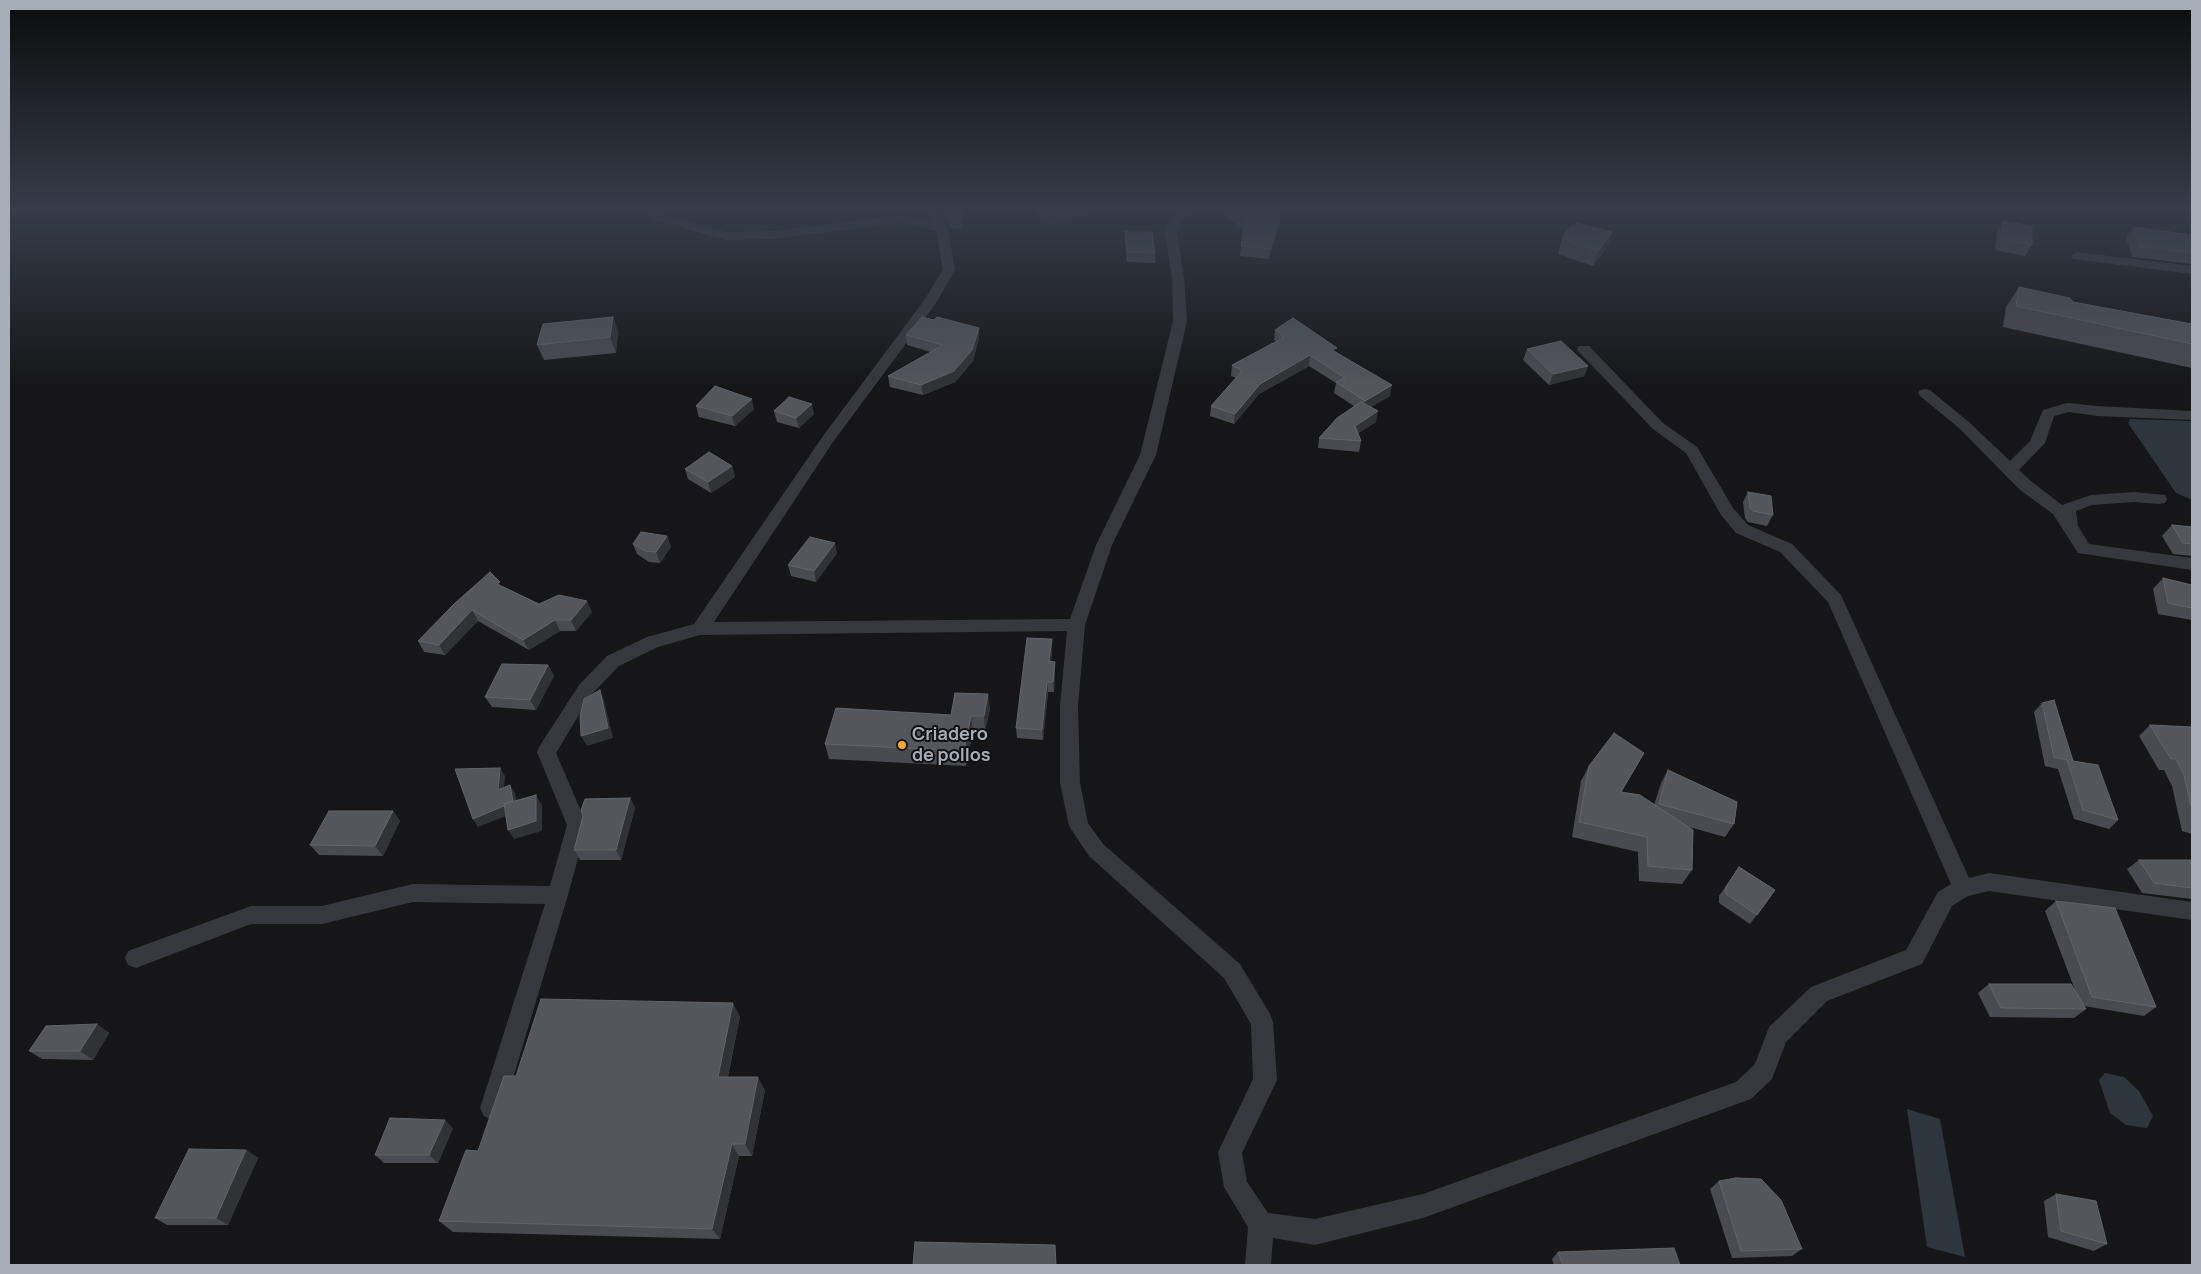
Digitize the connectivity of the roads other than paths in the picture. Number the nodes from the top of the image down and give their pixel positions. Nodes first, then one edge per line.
1 (949, 269) edge
2 (1177, 269) edge
3 (1584, 349) dead end
4 (1924, 394) dead end
5 (2192, 415) edge
6 (2011, 471) junction
7 (2159, 499) dead end
8 (2070, 526) junction
9 (2192, 564) edge
10 (1076, 624) junction
11 (700, 630) junction
12 (1963, 888) junction
13 (558, 895) junction
14 (2192, 911) edge
15 (136, 958) dead end
16 (492, 1108) edge
17 (1261, 1224) junction
18 (1258, 1265) edge

1 - 11 street
2 - 10 street
3 - 12 street
4 - 6 street
5 - 6 street
6 - 8 street
7 - 8 street
8 - 9 street
10 - 11 street
10 - 17 street
11 - 13 street
12 - 14 street
12 - 17 street
13 - 15 street
13 - 16 street
17 - 18 street

